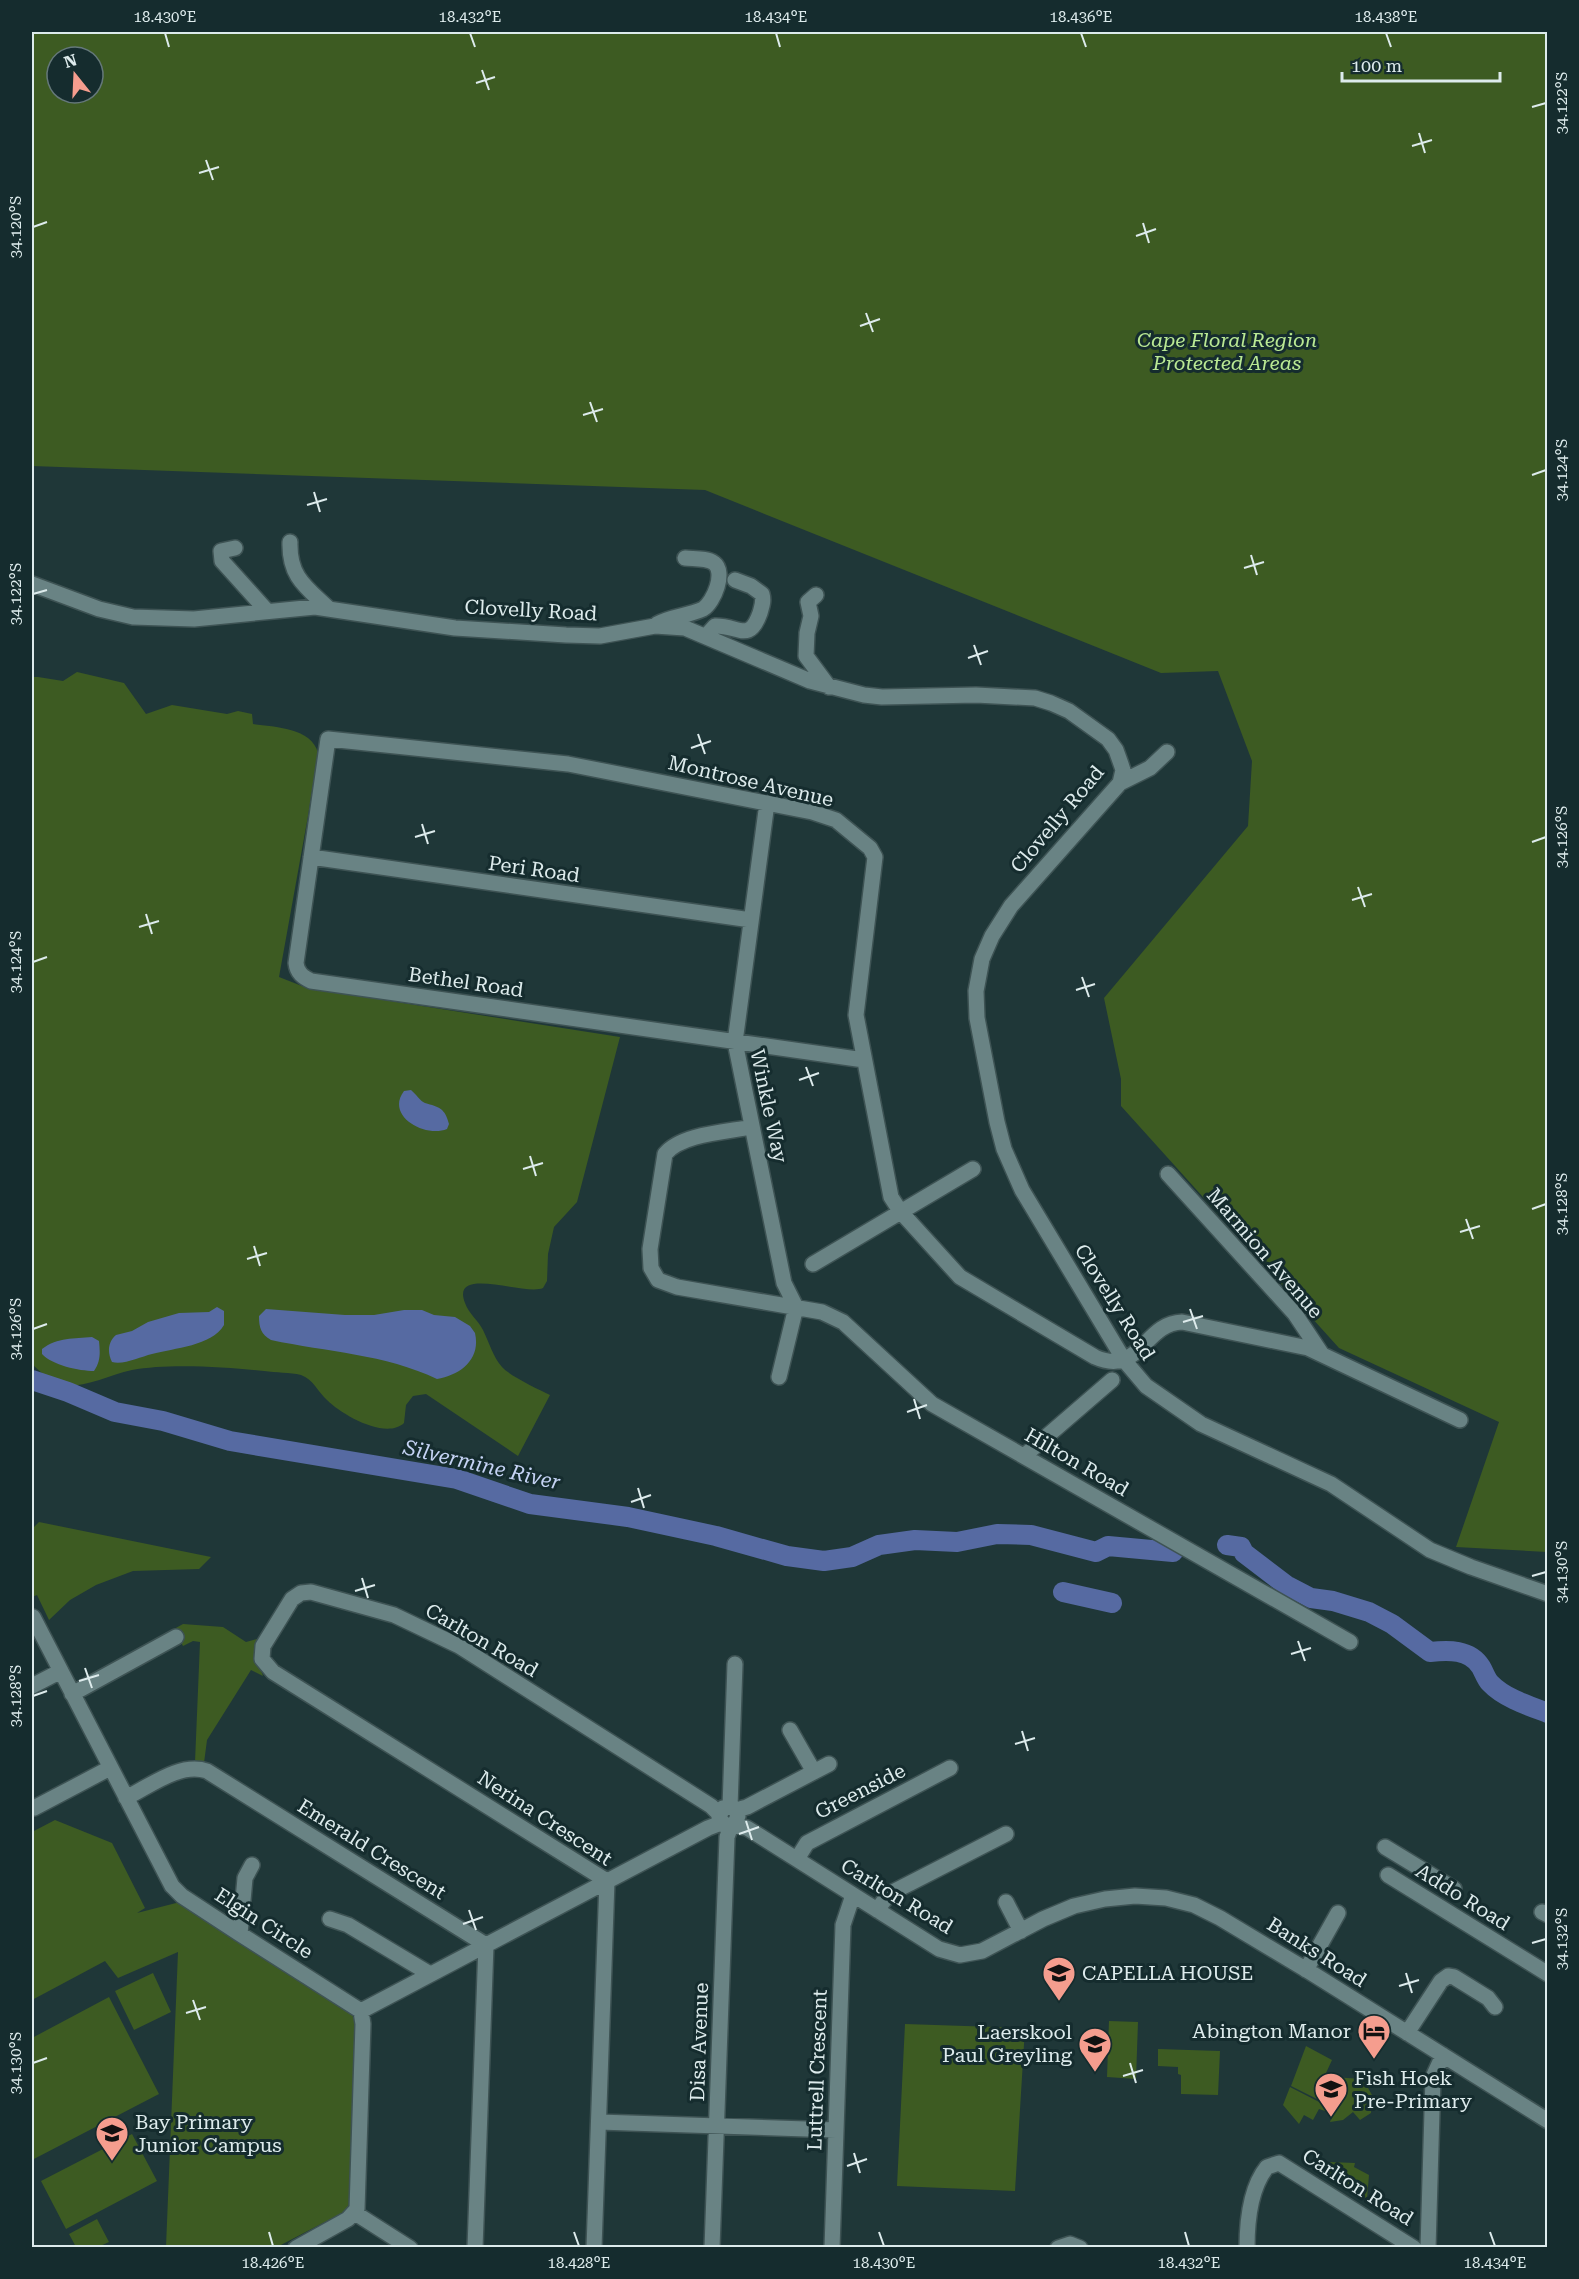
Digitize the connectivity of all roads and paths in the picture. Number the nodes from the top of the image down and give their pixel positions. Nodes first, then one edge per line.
1 (290, 542) dead end
2 (235, 548) dead end
3 (686, 558) dead end
4 (735, 580) dead end
5 (32, 584) edge
6 (816, 595) dead end
7 (329, 609) junction
8 (267, 611) junction
9 (655, 626) junction
10 (706, 636) junction
11 (830, 687) junction
12 (328, 739) joint
13 (1167, 752) dead end
14 (1120, 783) junction
15 (767, 803) junction
16 (311, 857) junction
17 (751, 920) junction
18 (735, 1042) junction
19 (864, 1060) junction
20 (752, 1127) junction
21 (973, 1169) dead end
22 (1168, 1174) dead end
23 (900, 1211) junction
24 (813, 1264) dead end
25 (796, 1307) junction
26 (1322, 1353) junction
27 (1124, 1360) junction
28 (779, 1377) dead end
29 (1112, 1380) dead end
30 (1460, 1420) dead end
31 (1024, 1456) junction
32 (1548, 1594) edge
33 (33, 1617) edge
34 (176, 1637) dead end
35 (1350, 1642) dead end
36 (735, 1664) dead end
37 (61, 1671) junction
38 (273, 1672) joint
39 (32, 1686) edge
40 (72, 1694) junction
41 (790, 1730) dead end
42 (829, 1764) dead end
43 (110, 1768) junction
44 (950, 1768) dead end
45 (814, 1772) junction
46 (126, 1798) junction
47 (34, 1808) dead end
48 (728, 1819) junction
49 (1006, 1834) dead end
50 (1385, 1847) dead end
51 (797, 1858) junction
52 (252, 1865) dead end
53 (1416, 1866) junction
54 (1388, 1875) dead end
55 (607, 1881) junction
56 (1403, 1884) junction
57 (1454, 1889) dead end
58 (853, 1895) junction
59 (1006, 1902) dead end
60 (877, 1910) junction
61 (1338, 1912) dead end
62 (330, 1919) dead end
63 (1043, 1919) joint
64 (1021, 1931) junction
65 (240, 1934) junction
66 (486, 1945) junction
67 (1306, 1970) junction
68 (430, 1974) junction
69 (1548, 1974) edge
70 (1496, 2007) dead end
71 (361, 2011) junction
72 (1407, 2033) junction
73 (1443, 2055) junction
74 (1548, 2121) edge
75 (599, 2122) junction
76 (716, 2125) junction
77 (836, 2130) junction
78 (356, 2213) junction
79 (1060, 2246) edge
80 (296, 2247) edge
81 (410, 2247) edge
82 (475, 2247) edge
83 (594, 2247) edge
84 (712, 2247) edge
85 (832, 2247) edge
86 (1080, 2247) edge
87 (1247, 2247) edge
88 (1414, 2247) edge
89 (1428, 2247) edge

1 - 7 street
2 - 8 street
3 - 9 street
4 - 10 street
5 - 8 street, Clovelly Road
6 - 11 street
7 - 8 street, Clovelly Road
7 - 9 street, Clovelly Road
9 - 10 street, Clovelly Road
10 - 11 street, Clovelly Road
11 - 14 street, Clovelly Road
12 - 15 street, Montrose Avenue
12 - 16 street, Bethel Road
13 - 14 street
14 - 27 street, Clovelly Road
15 - 17 street, Winkle Way
15 - 19 street, Montrose Avenue
16 - 17 street, Peri Road
16 - 18 street, Bethel Road
17 - 18 street, Winkle Way
18 - 19 street, Bethel Road
18 - 20 street, Winkle Way
19 - 23 street, Montrose Avenue
20 - 25 street, Winkle Way
20 - 25 street, Hilton Road
21 - 23 street
22 - 26 street, Marmion Avenue
23 - 24 street
23 - 27 street, Montrose Avenue
25 - 28 street
25 - 31 street, Hilton Road
26 - 27 street
26 - 30 street, Marmion Avenue
27 - 32 street, Clovelly Road
29 - 31 street
31 - 35 street, Hilton Road
33 - 37 street, Elgin Circle
34 - 40 street
36 - 48 street, Disa Avenue
37 - 39 street
37 - 40 street, Elgin Circle
38 - 48 street, Carlton Road
38 - 55 street, Nerina Crescent
40 - 43 street, Elgin Circle
41 - 45 street
42 - 45 street
43 - 46 street, Elgin Circle
43 - 47 street
44 - 51 street, Greenside
45 - 48 street
46 - 65 street, Elgin Circle
46 - 66 street, Emerald Crescent
48 - 51 street, Carlton Road
48 - 55 street
48 - 76 street, Disa Avenue
49 - 60 street
50 - 53 street
51 - 58 street, Carlton Road
52 - 65 street
53 - 56 street
53 - 57 street
54 - 56 street, Addo Road
55 - 66 street
55 - 75 street, Nerina Crescent
56 - 69 street, Addo Road
58 - 60 street, Carlton Road
58 - 77 street, Luttrell Crescent
59 - 64 street
60 - 64 street, Carlton Road
61 - 67 street
62 - 68 street
63 - 64 street, Carlton Road
63 - 67 street, Banks Road
65 - 71 street, Elgin Circle
66 - 68 street
66 - 82 street
67 - 72 street, Banks Road
68 - 71 street
70 - 72 street
71 - 78 street
72 - 73 street, Banks Road
73 - 74 street, Banks Road
73 - 89 street
75 - 76 street
75 - 83 street, Nerina Crescent
76 - 77 street
76 - 84 street, Disa Avenue
77 - 85 street, Luttrell Crescent
78 - 80 street
78 - 81 street
79 - 86 street
87 - 88 street, Carlton Road

